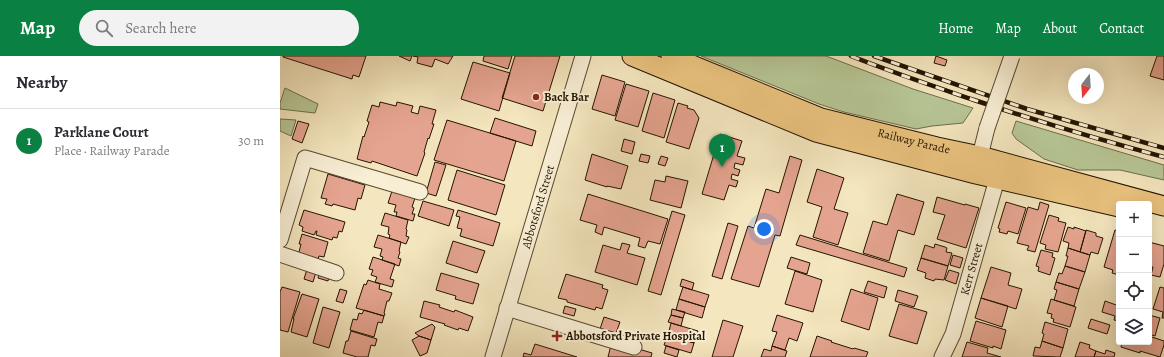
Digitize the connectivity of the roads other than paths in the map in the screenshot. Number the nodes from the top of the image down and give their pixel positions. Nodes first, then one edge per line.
1 (583, 56) edge
2 (632, 56) edge
3 (671, 56) edge
4 (1012, 56) edge
5 (980, 156) junction
6 (997, 179) junction
7 (420, 192) dead end
8 (1116, 205) edge
9 (1164, 206) edge
10 (1152, 215) edge
11 (1164, 218) edge
12 (280, 240) edge
13 (280, 254) edge
14 (336, 273) dead end
15 (507, 308) junction
16 (634, 346) dead end
17 (492, 357) edge
18 (942, 357) edge

1 - 15 street, Abbotsford Street
2 - 6 main road, Railway Parade
3 - 5 main road, Railway Parade
4 - 5 street, bridge
5 - 9 main road, Railway Parade
6 - 8 main road, Railway Parade
6 - 18 street, Kerr Street
7 - 12 street
10 - 11 main road
13 - 14 street
15 - 16 street
15 - 17 street, Abbotsford Street

